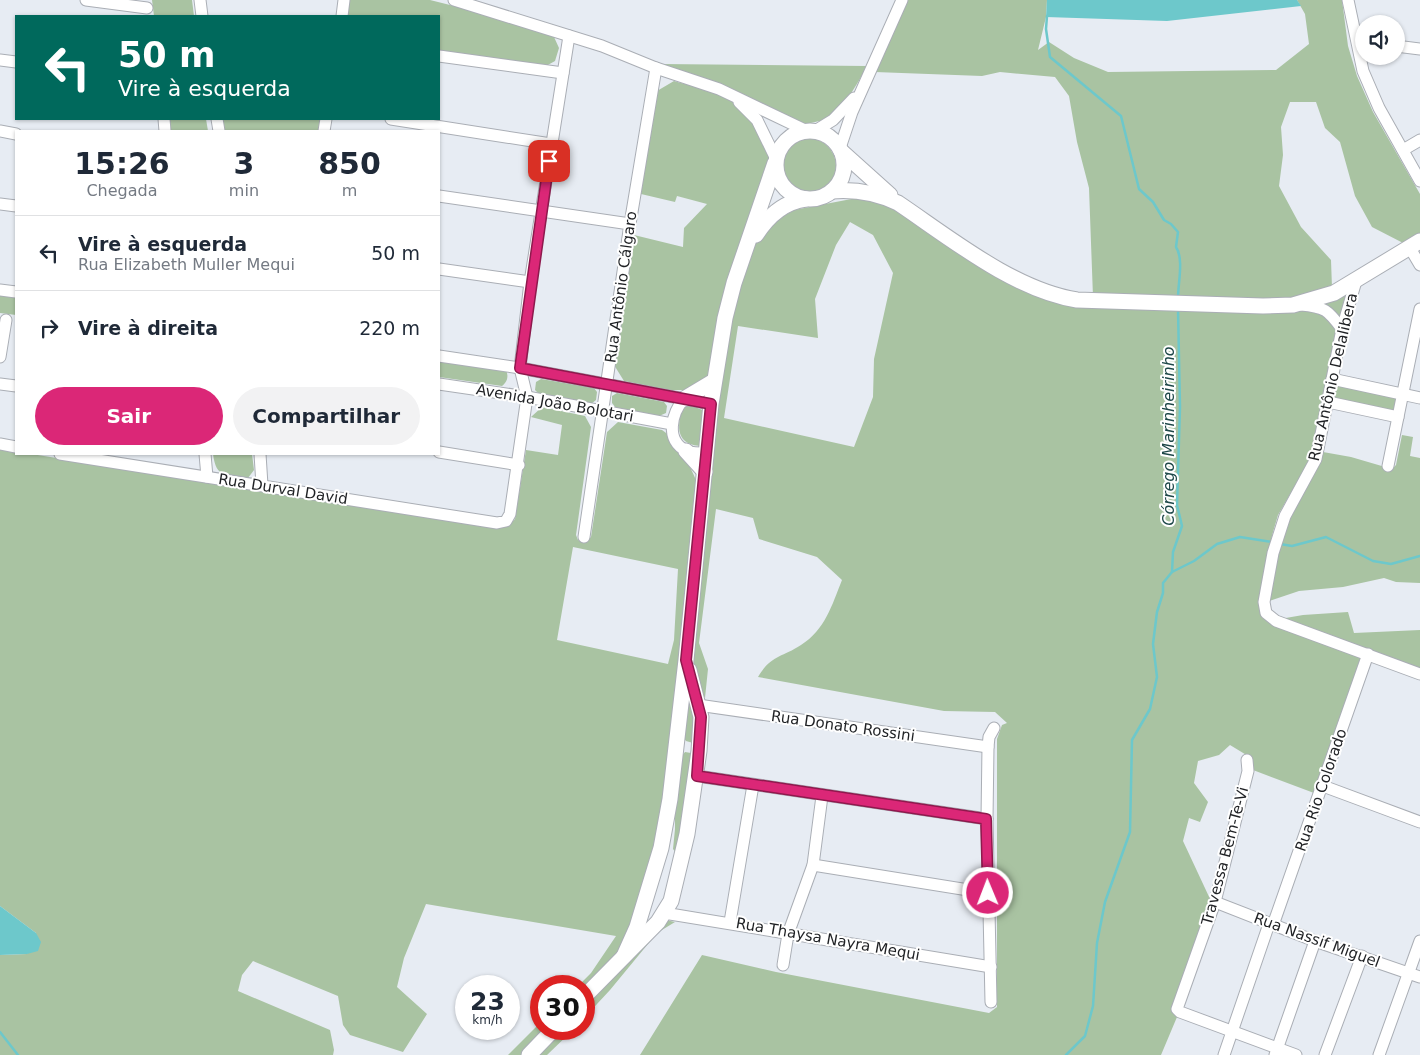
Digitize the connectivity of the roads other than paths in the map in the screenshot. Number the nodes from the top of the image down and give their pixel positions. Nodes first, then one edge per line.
1 (86, 0) edge
2 (200, 0) edge
3 (344, 0) edge
4 (454, 0) edge
5 (902, 0) edge
6 (1348, 0) edge
7 (147, 8) edge
8 (202, 15) edge
9 (342, 15) edge
10 (1355, 26) edge
11 (569, 36) junction
12 (1405, 47) edge
13 (1420, 49) edge
14 (440, 56) edge
15 (0, 60) edge
16 (15, 62) edge
17 (1362, 65) edge
18 (656, 68) junction
19 (562, 73) junction
20 (719, 89) junction
21 (861, 90) junction
22 (397, 120) edge
23 (0, 131) edge
24 (811, 131) junction
25 (15, 134) edge
26 (1420, 140) edge
27 (551, 144) junction
28 (841, 149) junction
29 (1403, 150) junction
30 (776, 161) junction
31 (1420, 181) edge
32 (832, 191) junction
33 (440, 196) edge
34 (806, 199) junction
35 (898, 203) junction
36 (0, 204) edge
37 (15, 206) edge
38 (543, 212) junction
39 (630, 224) junction
40 (1415, 245) edge
41 (746, 251) junction
42 (1420, 265) edge
43 (440, 269) edge
44 (1356, 281) junction
45 (530, 282) junction
46 (0, 290) edge
47 (15, 292) edge
48 (1293, 305) junction
49 (1420, 309) edge
50 (7, 320) edge
51 (1342, 329) junction
52 (440, 356) edge
53 (0, 357) edge
54 (520, 368) junction
55 (1332, 379) junction
56 (714, 381) junction
57 (0, 384) edge
58 (440, 384) edge
59 (606, 384) junction
60 (15, 386) edge
61 (1403, 394) junction
62 (527, 397) junction
63 (1420, 398) edge
64 (684, 399) junction
65 (1328, 402) junction
66 (711, 404) junction
67 (603, 411) junction
68 (1398, 417) junction
69 (672, 424) junction
70 (0, 444) edge
71 (15, 447) edge
72 (686, 451) junction
73 (440, 452) edge
74 (707, 453) junction
75 (66, 455) edge
76 (205, 455) edge
77 (260, 455) edge
78 (519, 465) junction
79 (1388, 466) dead end
80 (705, 472) junction
81 (208, 477) junction
82 (262, 485) junction
83 (584, 537) dead end
84 (1368, 654) junction
85 (686, 660) junction
86 (1420, 674) edge
87 (698, 705) junction
88 (994, 728) dead end
89 (988, 747) junction
90 (676, 748) junction
91 (699, 751) junction
92 (1247, 760) dead end
93 (697, 776) junction
94 (753, 784) junction
95 (1323, 786) junction
96 (822, 796) junction
97 (670, 799) junction
98 (986, 819) junction
99 (1420, 822) edge
100 (680, 858) junction
101 (813, 865) junction
102 (988, 893) junction
103 (1215, 902) junction
104 (664, 913) junction
105 (730, 922) junction
106 (1271, 924) junction
107 (788, 934) junction
108 (1315, 941) junction
109 (1420, 941) edge
110 (624, 956) junction
111 (1362, 956) junction
112 (783, 965) dead end
113 (990, 967) junction
114 (1409, 973) junction
115 (1420, 977) edge
116 (595, 986) edge
117 (991, 1002) dead end
118 (1232, 1031) junction
119 (543, 1040) edge
120 (1276, 1051) edge
121 (529, 1055) edge
122 (1224, 1055) edge
123 (1296, 1055) edge
124 (1325, 1055) edge
125 (1379, 1055) edge

1 - 7 street
2 - 8 street
3 - 9 street
4 - 11 street
5 - 21 street
6 - 10 street
11 - 18 street
11 - 19 street
12 - 13 street
14 - 19 street
15 - 16 street
17 - 29 street
18 - 20 street
18 - 39 street, Rua Antônio Cálgaro
19 - 27 street
20 - 24 street
20 - 30 street
21 - 24 street
21 - 28 street
22 - 27 street
23 - 25 street
24 - 28 main road
24 - 30 main road
26 - 29 street
27 - 38 street
28 - 32 main road
28 - 35 main road
29 - 31 street
30 - 34 main road
30 - 41 main road
32 - 34 main road
32 - 35 main road
33 - 38 street
34 - 41 main road
35 - 48 main road
36 - 37 street
38 - 39 street
38 - 45 street
39 - 59 street, Rua Antônio Cálgaro
40 - 42 street
40 - 44 main road
41 - 56 main road
43 - 45 street
44 - 48 main road
44 - 51 street, Rua Antônio Delalibera
45 - 54 street
46 - 47 street
48 - 51 street
49 - 61 street
50 - 53 street
51 - 55 street, Rua Antônio Delalibera
52 - 54 street, Avenida João Bolotari
54 - 59 street, Avenida João Bolotari
54 - 62 street
55 - 61 street
55 - 65 street, Rua Antônio Delalibera
56 - 64 main road
56 - 66 main road
57 - 60 street
58 - 62 street, Avenida João Bolotari
59 - 64 street, Avenida João Bolotari
59 - 67 street, Rua Antônio Cálgaro
61 - 63 street
61 - 68 street
62 - 67 street, Avenida João Bolotari
62 - 78 street
64 - 66 street, Avenida João Bolotari
64 - 69 street
65 - 68 street
65 - 84 street, Rua Antônio Delalibera
66 - 74 main road
67 - 69 street, Avenida João Bolotari
67 - 83 street, Rua Antônio Cálgaro
68 - 79 street
69 - 72 street
70 - 71 street
72 - 74 street
72 - 80 main road
73 - 78 street
74 - 80 main road
75 - 81 street, Rua Durval David
76 - 81 street
77 - 82 street
78 - 82 street, Rua Durval David
80 - 85 main road
81 - 82 street, Rua Durval David
84 - 86 street
84 - 95 street, Rua Rio Colorado
85 - 87 main road
85 - 90 main road
87 - 89 street, Rua Donato Rossini
87 - 91 main road
88 - 89 street
89 - 98 street
90 - 91 main road
90 - 97 main road
91 - 93 main road
92 - 103 street, Travessa Bem-Te-Vi
93 - 94 street
93 - 100 main road
94 - 96 street
94 - 105 street
95 - 99 street
95 - 106 street, Rua Rio Colorado
96 - 98 street
96 - 101 street
97 - 100 main road
97 - 110 main road
98 - 102 street
100 - 104 main road
101 - 102 street
101 - 107 street
102 - 113 street
103 - 106 street, Rua Nassif Miguel
103 - 118 street, Travessa Bem-Te-Vi
104 - 105 street, Rua Thaysa Nayra Mequi
104 - 110 main road
105 - 107 street, Rua Thaysa Nayra Mequi
106 - 108 street, Rua Nassif Miguel
106 - 118 street, Rua Rio Colorado
107 - 112 street
107 - 113 street, Rua Thaysa Nayra Mequi
108 - 111 street, Rua Nassif Miguel
108 - 120 street
109 - 114 street
110 - 116 main road
111 - 114 street, Rua Nassif Miguel
111 - 124 street
113 - 117 street
114 - 115 street, Rua Nassif Miguel
114 - 125 street
118 - 120 street
118 - 122 street, Rua Rio Colorado
119 - 121 main road
120 - 123 street

